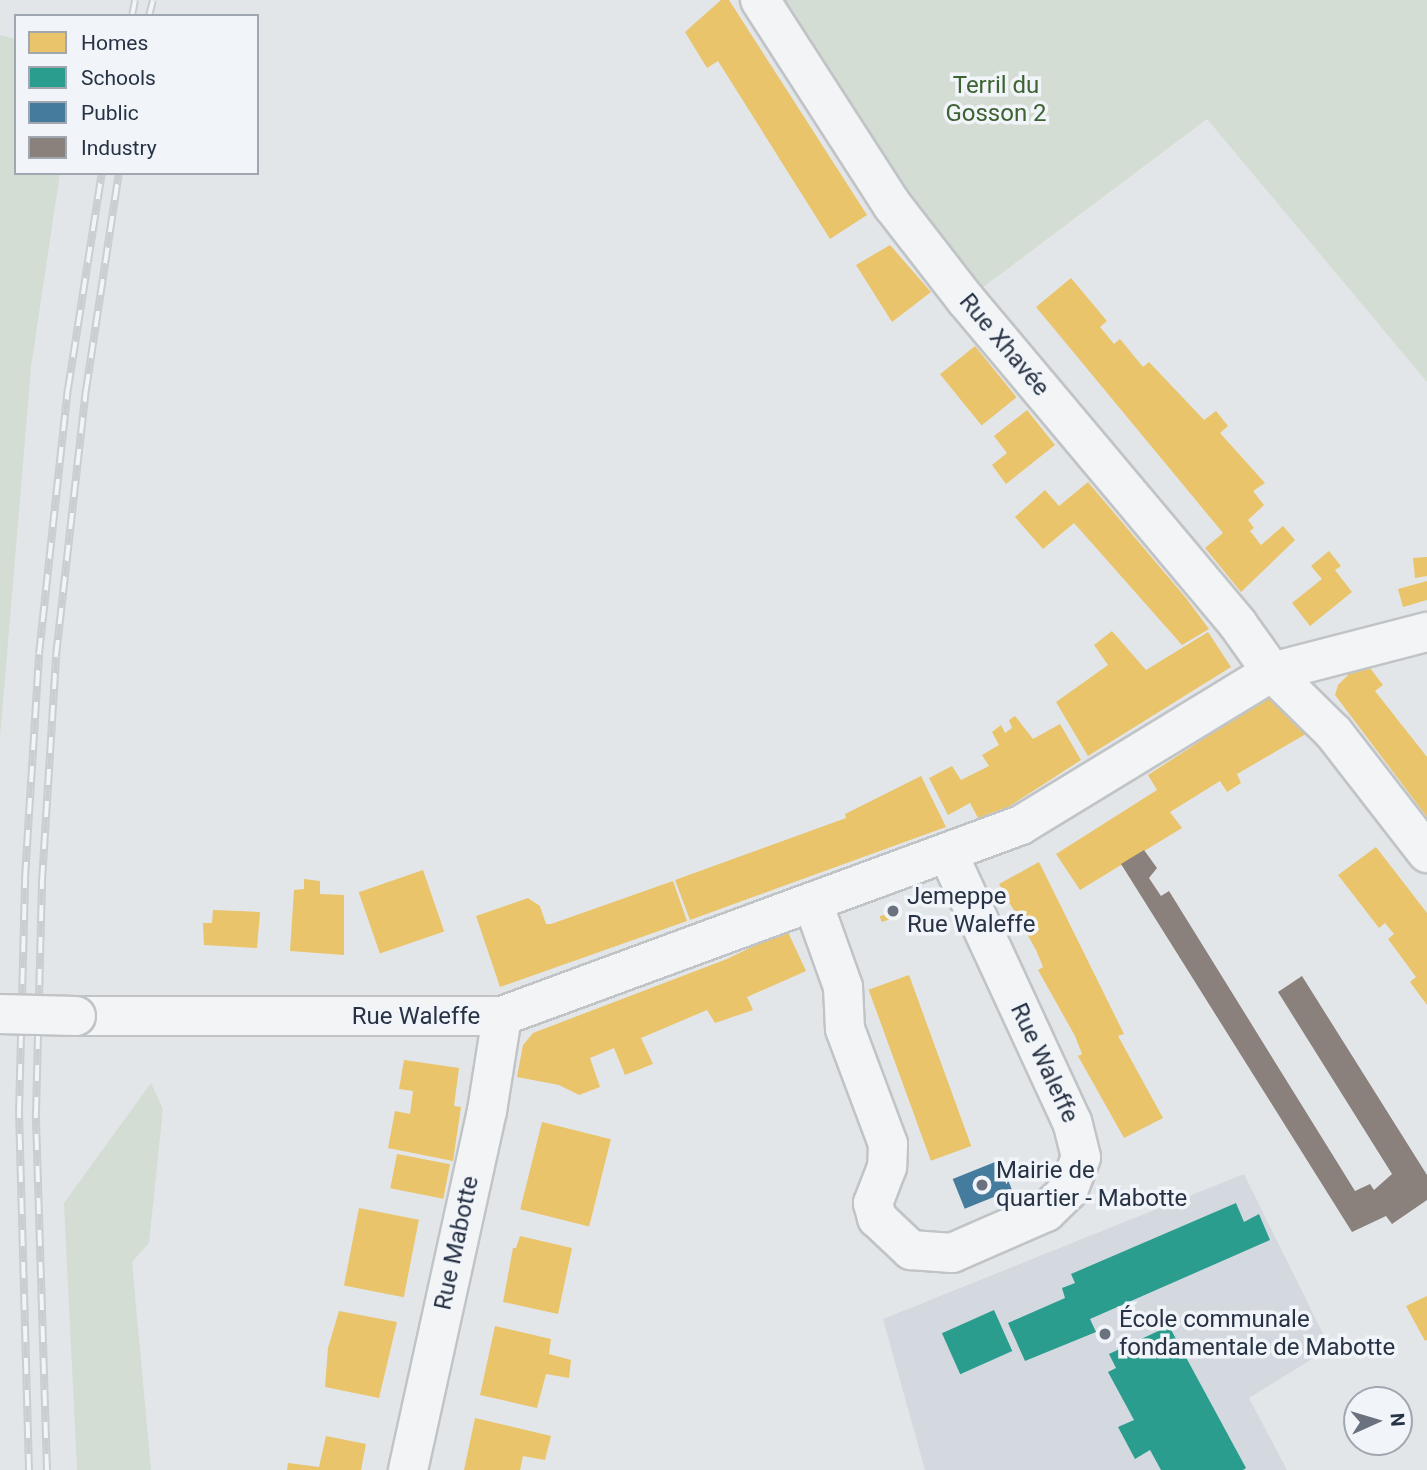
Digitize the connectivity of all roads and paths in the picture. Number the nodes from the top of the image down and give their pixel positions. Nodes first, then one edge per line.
1 (760, 0) edge
2 (1427, 632) edge
3 (1272, 672) junction
4 (1427, 853) edge
5 (948, 854) junction
6 (813, 903) junction
7 (0, 1014) edge
8 (502, 1016) junction
9 (408, 1470) edge

1 - 3 street, Rue Xhavée
2 - 3 street, Rue Waleffe
3 - 4 street, Rue Xhavée
3 - 5 street, Rue Waleffe
5 - 6 street, Rue Waleffe
5 - 6 street, Rue Waleffe
6 - 8 street, Rue Waleffe
7 - 8 street, Rue Waleffe, bridge
8 - 9 street, Rue Mabotte

